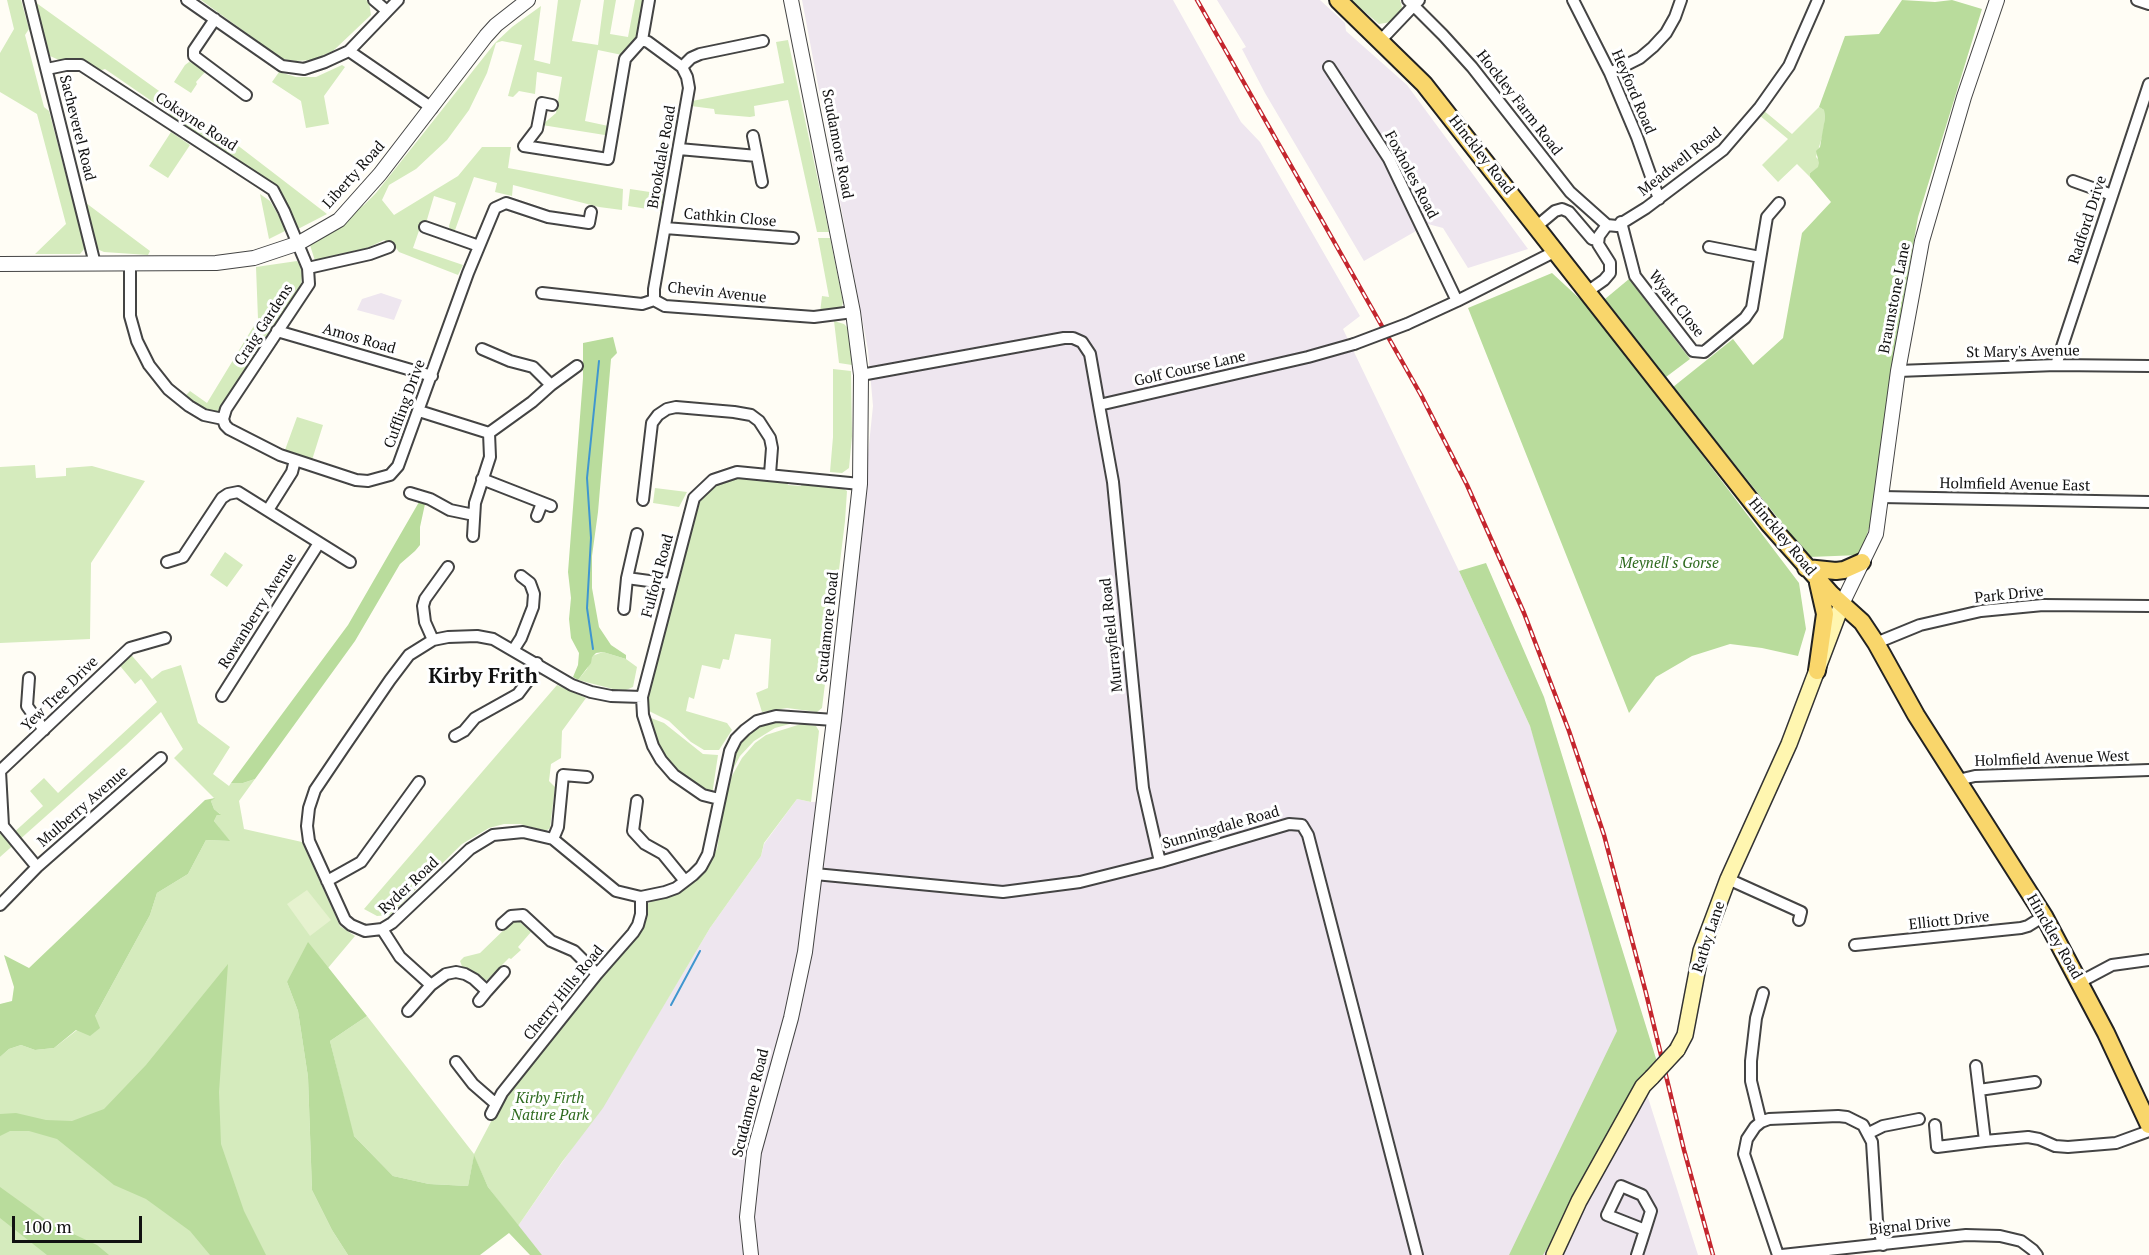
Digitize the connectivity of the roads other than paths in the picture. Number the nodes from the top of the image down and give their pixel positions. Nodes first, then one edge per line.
1 (29, 0) edge
2 (187, 0) edge
3 (374, 0) edge
4 (398, 0) edge
5 (528, 0) edge
6 (649, 0) edge
7 (791, 0) edge
8 (1338, 0) edge
9 (1574, 0) edge
10 (1681, 0) edge
11 (1818, 0) edge
12 (1997, 0) edge
13 (2137, 0) edge
14 (1414, 2) edge
15 (2149, 4) edge
16 (387, 11) junction
17 (215, 19) junction
18 (642, 40) junction
19 (1381, 40) junction
20 (763, 41) dead end
21 (349, 51) junction
22 (682, 67) junction
23 (1329, 67) dead end
24 (47, 69) junction
25 (1611, 73) junction
26 (2149, 84) edge
27 (246, 95) dead end
28 (552, 105) dead end
29 (432, 108) junction
30 (753, 136) dead end
31 (679, 149) junction
32 (756, 156) junction
33 (2073, 181) dead end
34 (762, 182) dead end
35 (2112, 195) junction
36 (1659, 199) junction
37 (1779, 203) dead end
38 (590, 218) dead end
39 (1621, 222) junction
40 (1607, 225) junction
41 (1537, 226) junction
42 (425, 227) dead end
43 (665, 228) junction
44 (793, 238) dead end
45 (1598, 240) junction
46 (299, 243) junction
47 (479, 246) junction
48 (389, 247) dead end
49 (1709, 247) dead end
50 (1556, 251) junction
51 (1760, 256) junction
52 (130, 263) junction
53 (0, 264) edge
54 (95, 264) junction
55 (308, 268) junction
56 (1587, 292) junction
57 (543, 293) dead end
58 (654, 300) junction
59 (1457, 302) junction
60 (854, 312) junction
61 (278, 331) junction
62 (482, 349) dead end
63 (2056, 364) junction
64 (577, 366) dead end
65 (2149, 366) edge
66 (1899, 371) junction
67 (861, 375) junction
68 (432, 376) junction
69 (551, 384) junction
70 (1099, 405) junction
71 (419, 411) junction
72 (223, 419) junction
73 (489, 433) junction
74 (295, 460) junction
75 (770, 474) junction
76 (482, 479) junction
77 (860, 484) junction
78 (410, 493) dead end
79 (647, 496) dead end
80 (1881, 497) junction
81 (2149, 502) edge
82 (268, 510) junction
83 (474, 515) junction
84 (537, 516) dead end
85 (637, 534) dead end
86 (473, 536) dead end
87 (319, 543) junction
88 (167, 562) dead end
89 (350, 562) dead end
90 (1862, 562) junction
91 (448, 567) dead end
92 (1811, 574) junction
93 (521, 576) dead end
94 (627, 578) junction
95 (671, 584) junction
96 (1842, 604) junction
97 (2149, 606) edge
98 (624, 609) dead end
99 (165, 638) dead end
100 (433, 640) junction
101 (1876, 643) junction
102 (514, 649) junction
103 (537, 663) junction
104 (1818, 671) junction
105 (29, 678) dead end
106 (222, 696) dead end
107 (642, 697) junction
108 (834, 720) junction
109 (44, 730) junction
110 (462, 735) dead end
111 (161, 758) dead end
112 (2149, 770) edge
113 (587, 777) dead end
114 (1958, 780) junction
115 (418, 782) dead end
116 (719, 799) junction
117 (637, 801) dead end
118 (2, 826) edge
119 (553, 839) junction
120 (1160, 862) junction
121 (37, 867) junction
122 (815, 874) junction
123 (1728, 879) junction
124 (327, 881) junction
125 (685, 881) junction
126 (641, 897) junction
127 (0, 905) edge
128 (2044, 916) junction
129 (1799, 921) dead end
130 (502, 924) dead end
131 (382, 929) junction
132 (1855, 945) dead end
133 (2149, 960) edge
134 (504, 972) dead end
135 (597, 974) junction
136 (2080, 982) junction
137 (431, 985) junction
138 (487, 992) junction
139 (1762, 993) dead end
140 (479, 1001) dead end
141 (408, 1011) dead end
142 (456, 1062) dead end
143 (1976, 1066) dead end
144 (2035, 1082) dead end
145 (1979, 1090) junction
146 (1919, 1119) dead end
147 (1761, 1122) junction
148 (1935, 1125) dead end
149 (2149, 1125) edge
150 (2149, 1131) edge
151 (1869, 1133) junction
152 (1985, 1140) junction
153 (1645, 1230) junction
154 (1883, 1245) junction
155 (751, 1255) edge
156 (1417, 1255) edge
157 (1554, 1255) edge
158 (1637, 1255) edge
159 (1780, 1255) edge
160 (2037, 1255) edge

1 - 24 street, Sacheverel Road
2 - 17 street
3 - 16 street
4 - 16 street
5 - 29 street, Liberty Road
6 - 18 street
7 - 60 street, Scudamore Road
8 - 19 main road, Hinckley Road
9 - 25 street, Heyford Road
10 - 25 street
11 - 36 street, Meadwell Road
12 - 66 street, Braunstone Lane
13 - 15 street
14 - 19 street
14 - 40 street, Hockley Farm Road
16 - 21 street
17 - 21 street
17 - 27 street
18 - 22 street
18 - 28 street
19 - 41 main road, Hinckley Road
20 - 22 street
21 - 29 street
22 - 31 street, Brookdale Road
23 - 59 street, Foxholes Road
24 - 46 street, Cokayne Road
24 - 54 street, Sacheverel Road
25 - 36 street, Heyford Road
26 - 35 street, Radford Drive
29 - 46 street, Liberty Road
30 - 32 street
31 - 32 street
31 - 43 street, Brookdale Road
32 - 34 street
33 - 35 street
35 - 63 street, Radford Drive
36 - 39 street, Meadwell Road
37 - 51 street, Wyatt Close
38 - 47 street, Cuffling Drive
39 - 40 street, Meadwell Road
39 - 51 street, Wyatt Close
40 - 45 street
41 - 45 street
41 - 50 main road, Hinckley Road
42 - 47 street
43 - 44 street, Cathkin Close
43 - 58 street, Brookdale Road
45 - 56 street
46 - 52 street, Liberty Road
46 - 55 street
47 - 68 street, Cuffling Drive
48 - 55 street
49 - 51 street
50 - 56 main road, Hinckley Road
50 - 59 street, Golf Course Lane
52 - 54 street, Liberty Road
52 - 72 street, Cuffling Drive
53 - 54 street, Liberty Road
55 - 61 street, Craig Gardens
56 - 92 main road, Hinckley Road
57 - 58 street, Chevin Avenue
58 - 60 street, Chevin Avenue
59 - 70 street, Golf Course Lane, bridge
60 - 67 street, Scudamore Road
61 - 68 street, Amos Road
61 - 72 street, Craig Gardens
62 - 69 street
63 - 65 street, St Mary's Avenue
63 - 66 street, St Mary's Avenue
64 - 69 street
66 - 80 street, Braunstone Lane
67 - 70 street
67 - 77 street, Scudamore Road
68 - 71 street, Cuffling Drive
69 - 73 street
70 - 120 street, Murrayfield Road
71 - 73 street
71 - 74 street, Cuffling Drive
72 - 74 street, Cuffling Drive
73 - 76 street
74 - 82 street
75 - 77 street, Fulford Road
75 - 79 street
75 - 95 street, Fulford Road
76 - 83 street
76 - 84 street
77 - 108 street, Scudamore Road
78 - 83 street
80 - 81 street, Holmfield Avenue East
80 - 90 street, Braunstone Lane
82 - 87 street
82 - 88 street
83 - 86 street
85 - 94 street
87 - 89 street
87 - 106 street, Rowanberry Avenue
90 - 92 main road
90 - 96 street, Braunstone Lane
91 - 100 street
92 - 96 main road, Hinckley Road
92 - 104 main road
93 - 102 street
94 - 95 street
94 - 98 street
95 - 107 street, Fulford Road
96 - 101 main road, Hinckley Road
96 - 104 main road, Ratby Lane
97 - 101 street, Park Drive
99 - 109 street, Yew Tree Drive
100 - 102 street, Ryder Road
100 - 124 street, Ryder Road
101 - 114 main road, Hinckley Road
102 - 103 street, Ryder Road
103 - 107 street, Ryder Road
103 - 110 street
104 - 123 main road, Ratby Lane
105 - 109 street
107 - 116 street, Fulford Road
108 - 116 street
108 - 122 street, Scudamore Road
109 - 118 street, Yew Tree Drive
111 - 121 street, Mulberry Avenue
112 - 114 street, Holmfield Avenue West
113 - 119 street
114 - 128 main road, Hinckley Road
115 - 124 street
116 - 125 street
117 - 125 street
118 - 121 street, Mulberry Avenue
119 - 126 street, Ryder Road
119 - 131 street, Ryder Road
120 - 122 street, Sunningdale Road
120 - 156 street, Sunningdale Road
121 - 127 street
122 - 155 street, Scudamore Road
123 - 129 street
123 - 157 main road, Ratby Lane, bridge
124 - 131 street, Ryder Road
125 - 126 street
126 - 135 street, Cherry Hills Road
128 - 132 street, Elliott Drive
128 - 136 main road, Hinckley Road
130 - 135 street
131 - 137 street
133 - 136 street
134 - 138 street
135 - 142 street, Cherry Hills Road
136 - 149 main road, Hinckley Road
137 - 138 street
137 - 141 street
138 - 140 street
139 - 147 street
143 - 145 street
144 - 145 street
145 - 152 street
146 - 151 street
147 - 151 street
147 - 159 street
148 - 152 street
150 - 152 street
151 - 154 street
153 - 153 street
153 - 158 street
154 - 159 street, Bignal Drive
154 - 160 street, Bignal Drive

